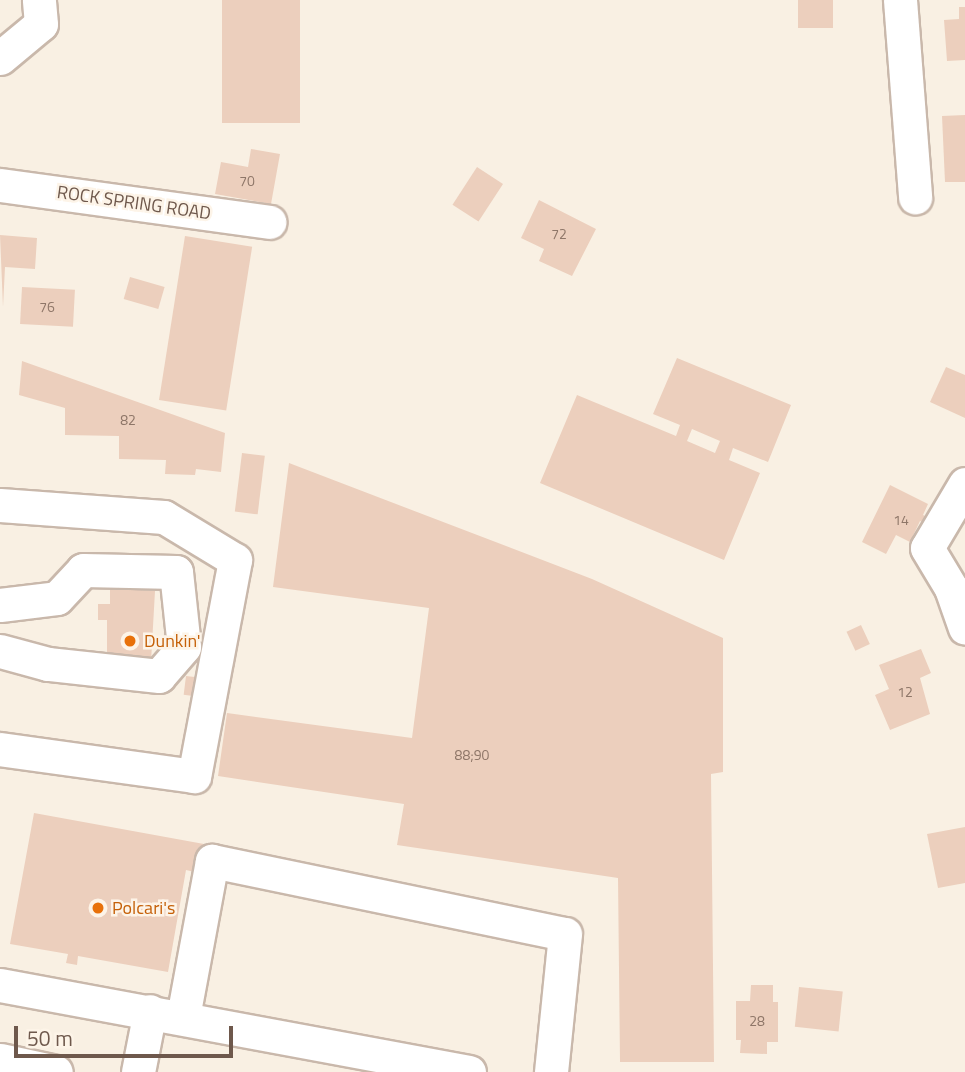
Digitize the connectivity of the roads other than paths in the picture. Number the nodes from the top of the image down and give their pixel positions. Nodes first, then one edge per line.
1 (39, 0) edge
2 (900, 0) edge
3 (0, 58) edge
4 (0, 185) edge
5 (915, 197) dead end
6 (269, 222) dead end
7 (965, 484) edge
8 (0, 505) edge
9 (0, 605) edge
10 (965, 628) edge
11 (0, 651) edge
12 (0, 749) edge
13 (0, 985) edge
14 (150, 1011) junction
15 (183, 1017) junction
16 (0, 1060) edge
17 (56, 1072) edge
18 (138, 1072) edge
19 (469, 1072) edge
20 (551, 1072) edge

1 - 3 street
2 - 5 street
4 - 6 street, ROCK SPRING ROAD
7 - 10 street
8 - 12 street
9 - 11 street
13 - 14 street
14 - 15 street
14 - 18 street
15 - 19 street
15 - 20 street
16 - 17 street

